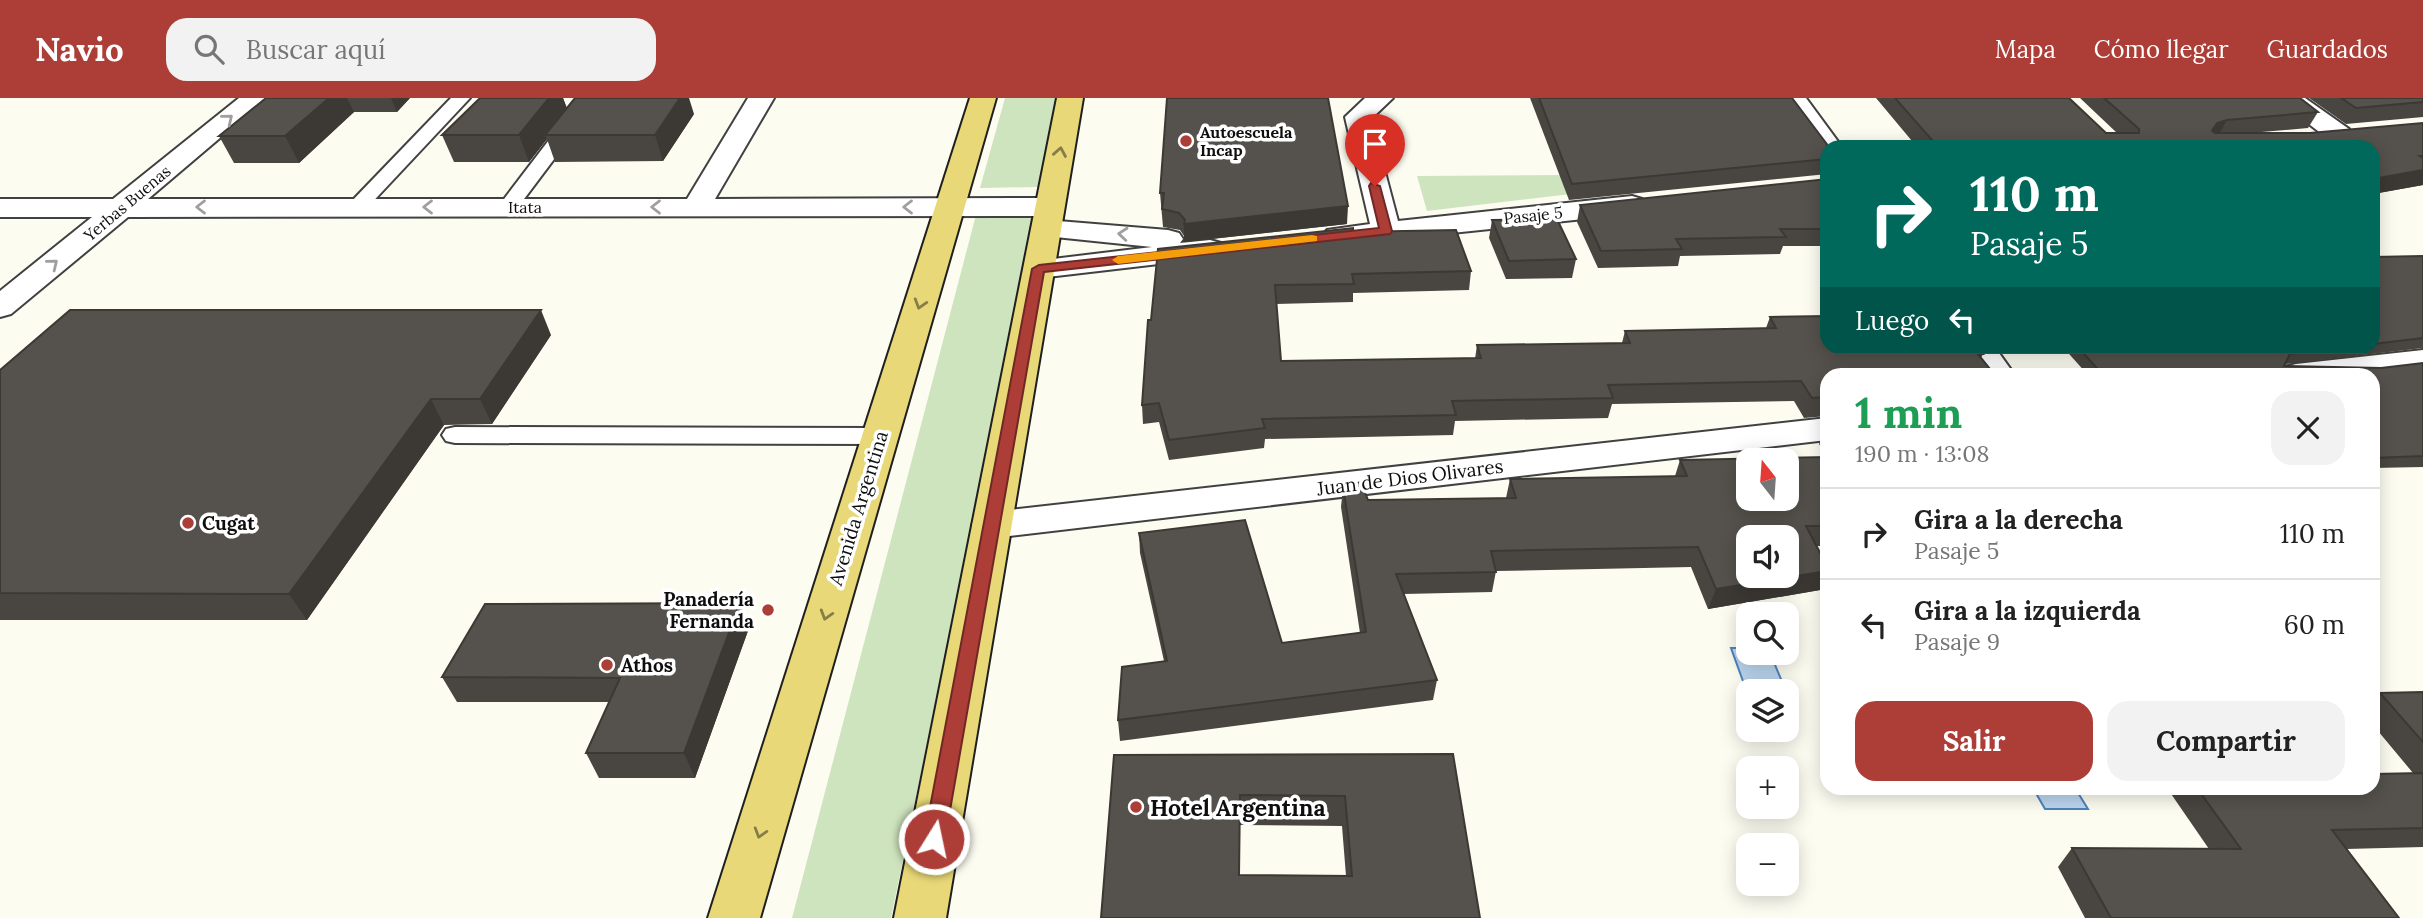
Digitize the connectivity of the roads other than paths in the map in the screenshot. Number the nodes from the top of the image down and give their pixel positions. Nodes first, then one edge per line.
1 (254, 98) edge
2 (761, 98) edge
3 (983, 98) edge
4 (1070, 98) edge
5 (1380, 98) edge
6 (1793, 98) edge
7 (2288, 98) edge
8 (459, 100) edge
9 (589, 101) edge
10 (483, 103) edge
11 (561, 103) dead end
12 (2368, 132) edge
13 (2340, 135) junction
14 (2300, 139) edge
15 (1824, 140) edge
16 (1661, 202) edge
17 (121, 207) junction
18 (357, 207) junction
19 (508, 207) junction
20 (696, 207) junction
21 (950, 207) junction
22 (0, 208) edge
23 (1048, 218) junction
24 (1386, 231) junction
25 (1306, 239) edge
26 (1039, 269) junction
27 (0, 307) edge
28 (2423, 360) edge
29 (2350, 368) edge
30 (1820, 430) edge
31 (455, 435) dead end
32 (880, 436) junction
33 (992, 524) junction
34 (734, 918) edge
35 (920, 918) edge

17 -> 1 street, Yerbas Buenas
2 - 20 street
3 - 21 main road, Avenida Argentina
23 -> 4 main road
5 - 24 street
6 - 15 street
7 - 13 street
8 - 10 lane
8 - 18 lane
9 - 11 lane
9 - 19 lane
12 - 13 street
13 - 14 street
16 - 24 street, Pasaje 5
18 -> 17 street, Itata
17 - 22 street, Itata
27 -> 17 street, Yerbas Buenas
19 -> 18 street, Itata
20 -> 19 street, Itata
21 -> 20 street, Itata
21 - 23 street, Itata
21 -> 32 main road, Avenida Argentina
23 - 26 main road
26 -> 23 street
24 - 25 street, Pasaje 5
26 - 33 main road
28 - 29 street
30 - 33 street, Juan de Dios Olivares
31 - 32 lane
32 -> 34 main road, Avenida Argentina
33 - 35 main road

